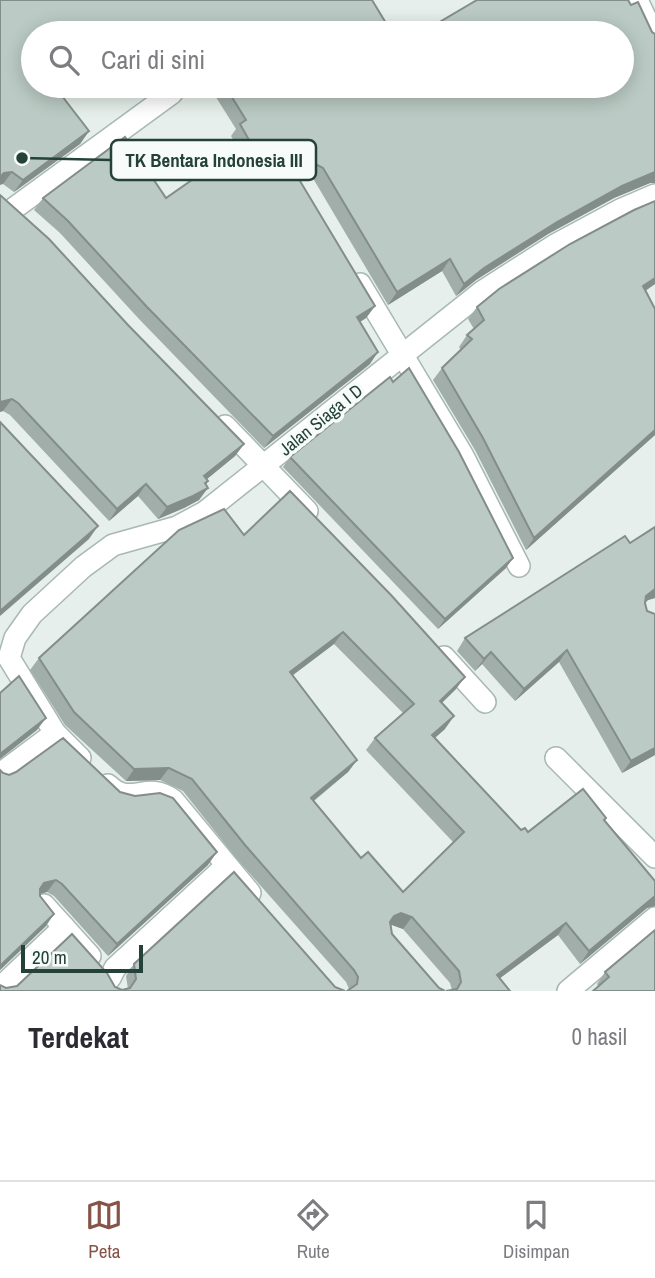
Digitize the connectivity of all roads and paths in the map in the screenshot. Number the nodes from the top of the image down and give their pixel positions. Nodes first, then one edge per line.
1 (637, 0) edge
2 (655, 38) edge
3 (164, 98) edge
4 (655, 195) edge
5 (6, 203) edge
6 (31, 225) edge
7 (352, 271) edge
8 (401, 354) junction
9 (206, 407) edge
10 (264, 466) junction
11 (318, 523) edge
12 (519, 566) dead end
13 (429, 640) edge
14 (485, 702) dead end
15 (55, 733) junction
16 (556, 758) dead end
17 (0, 774) edge
18 (655, 857) edge
19 (226, 866) junction
20 (44, 905) edge
21 (263, 907) edge
22 (655, 918) edge
23 (64, 927) junction
24 (114, 985) edge
25 (0, 988) edge
26 (568, 991) edge

1 - 2 street
3 - 5 street
4 - 8 street, Jalan Siaga I D
5 - 6 street
7 - 8 street
8 - 10 street, Jalan Siaga I D
8 - 12 street
9 - 10 street
10 - 11 street
10 - 15 street, Jalan Siaga I D
13 - 14 street
15 - 17 street
15 - 19 street
16 - 18 street
19 - 21 street
19 - 24 street
20 - 23 street
22 - 26 street
23 - 24 street
23 - 25 street

